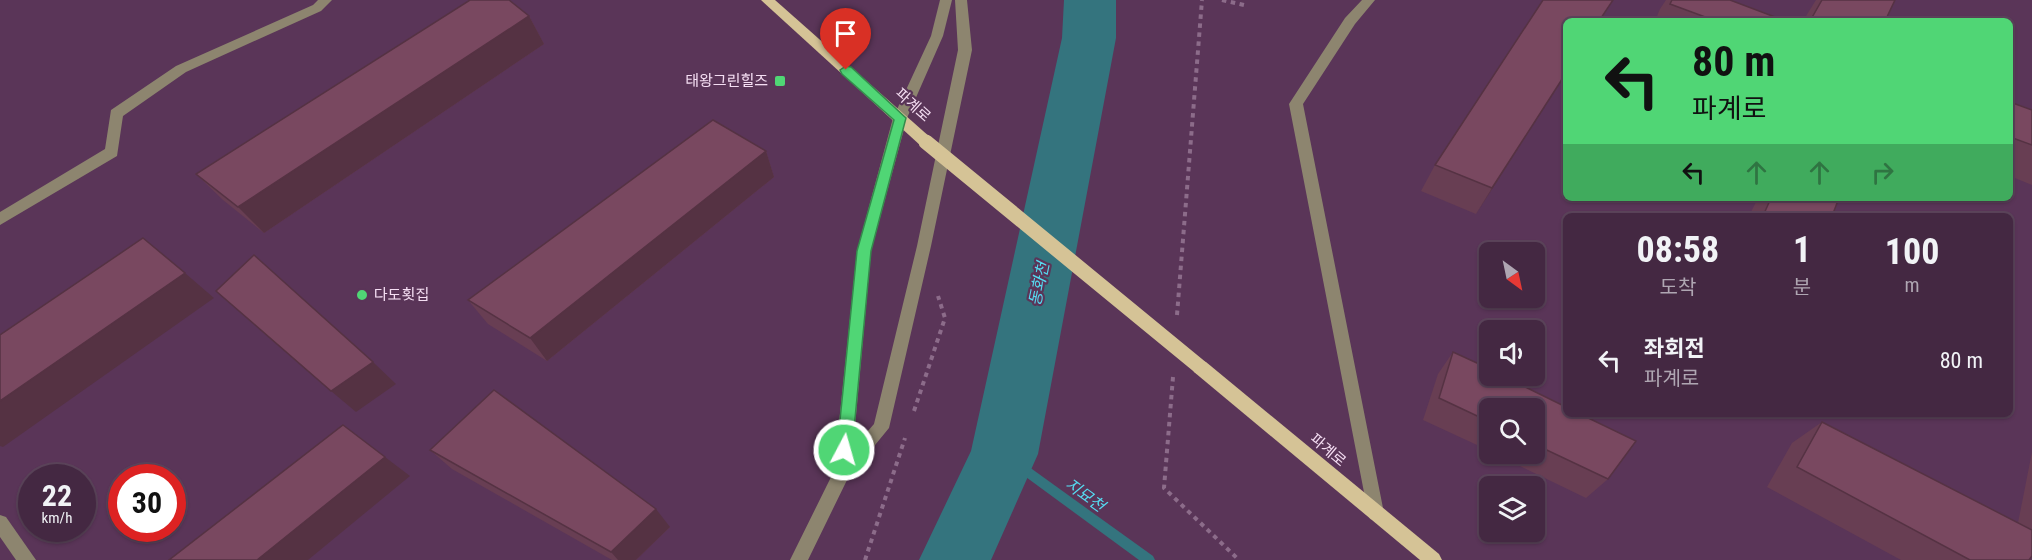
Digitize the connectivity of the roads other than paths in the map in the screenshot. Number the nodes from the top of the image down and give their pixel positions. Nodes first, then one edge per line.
1 (326, 0) edge
2 (767, 0) edge
3 (946, 0) edge
4 (961, 0) edge
5 (1369, 0) edge
6 (900, 118) junction
7 (0, 219) edge
8 (842, 472) junction
9 (1376, 513) junction
10 (0, 523) edge
11 (27, 560) edge
12 (799, 560) edge
13 (1433, 560) edge

1 - 7 street
2 - 6 main road, 파계로
3 - 6 street
4 - 8 street
5 - 9 street
6 - 8 street
6 - 9 main road, 파계로, bridge
8 - 12 street
9 - 13 main road, 파계로
10 - 11 street

